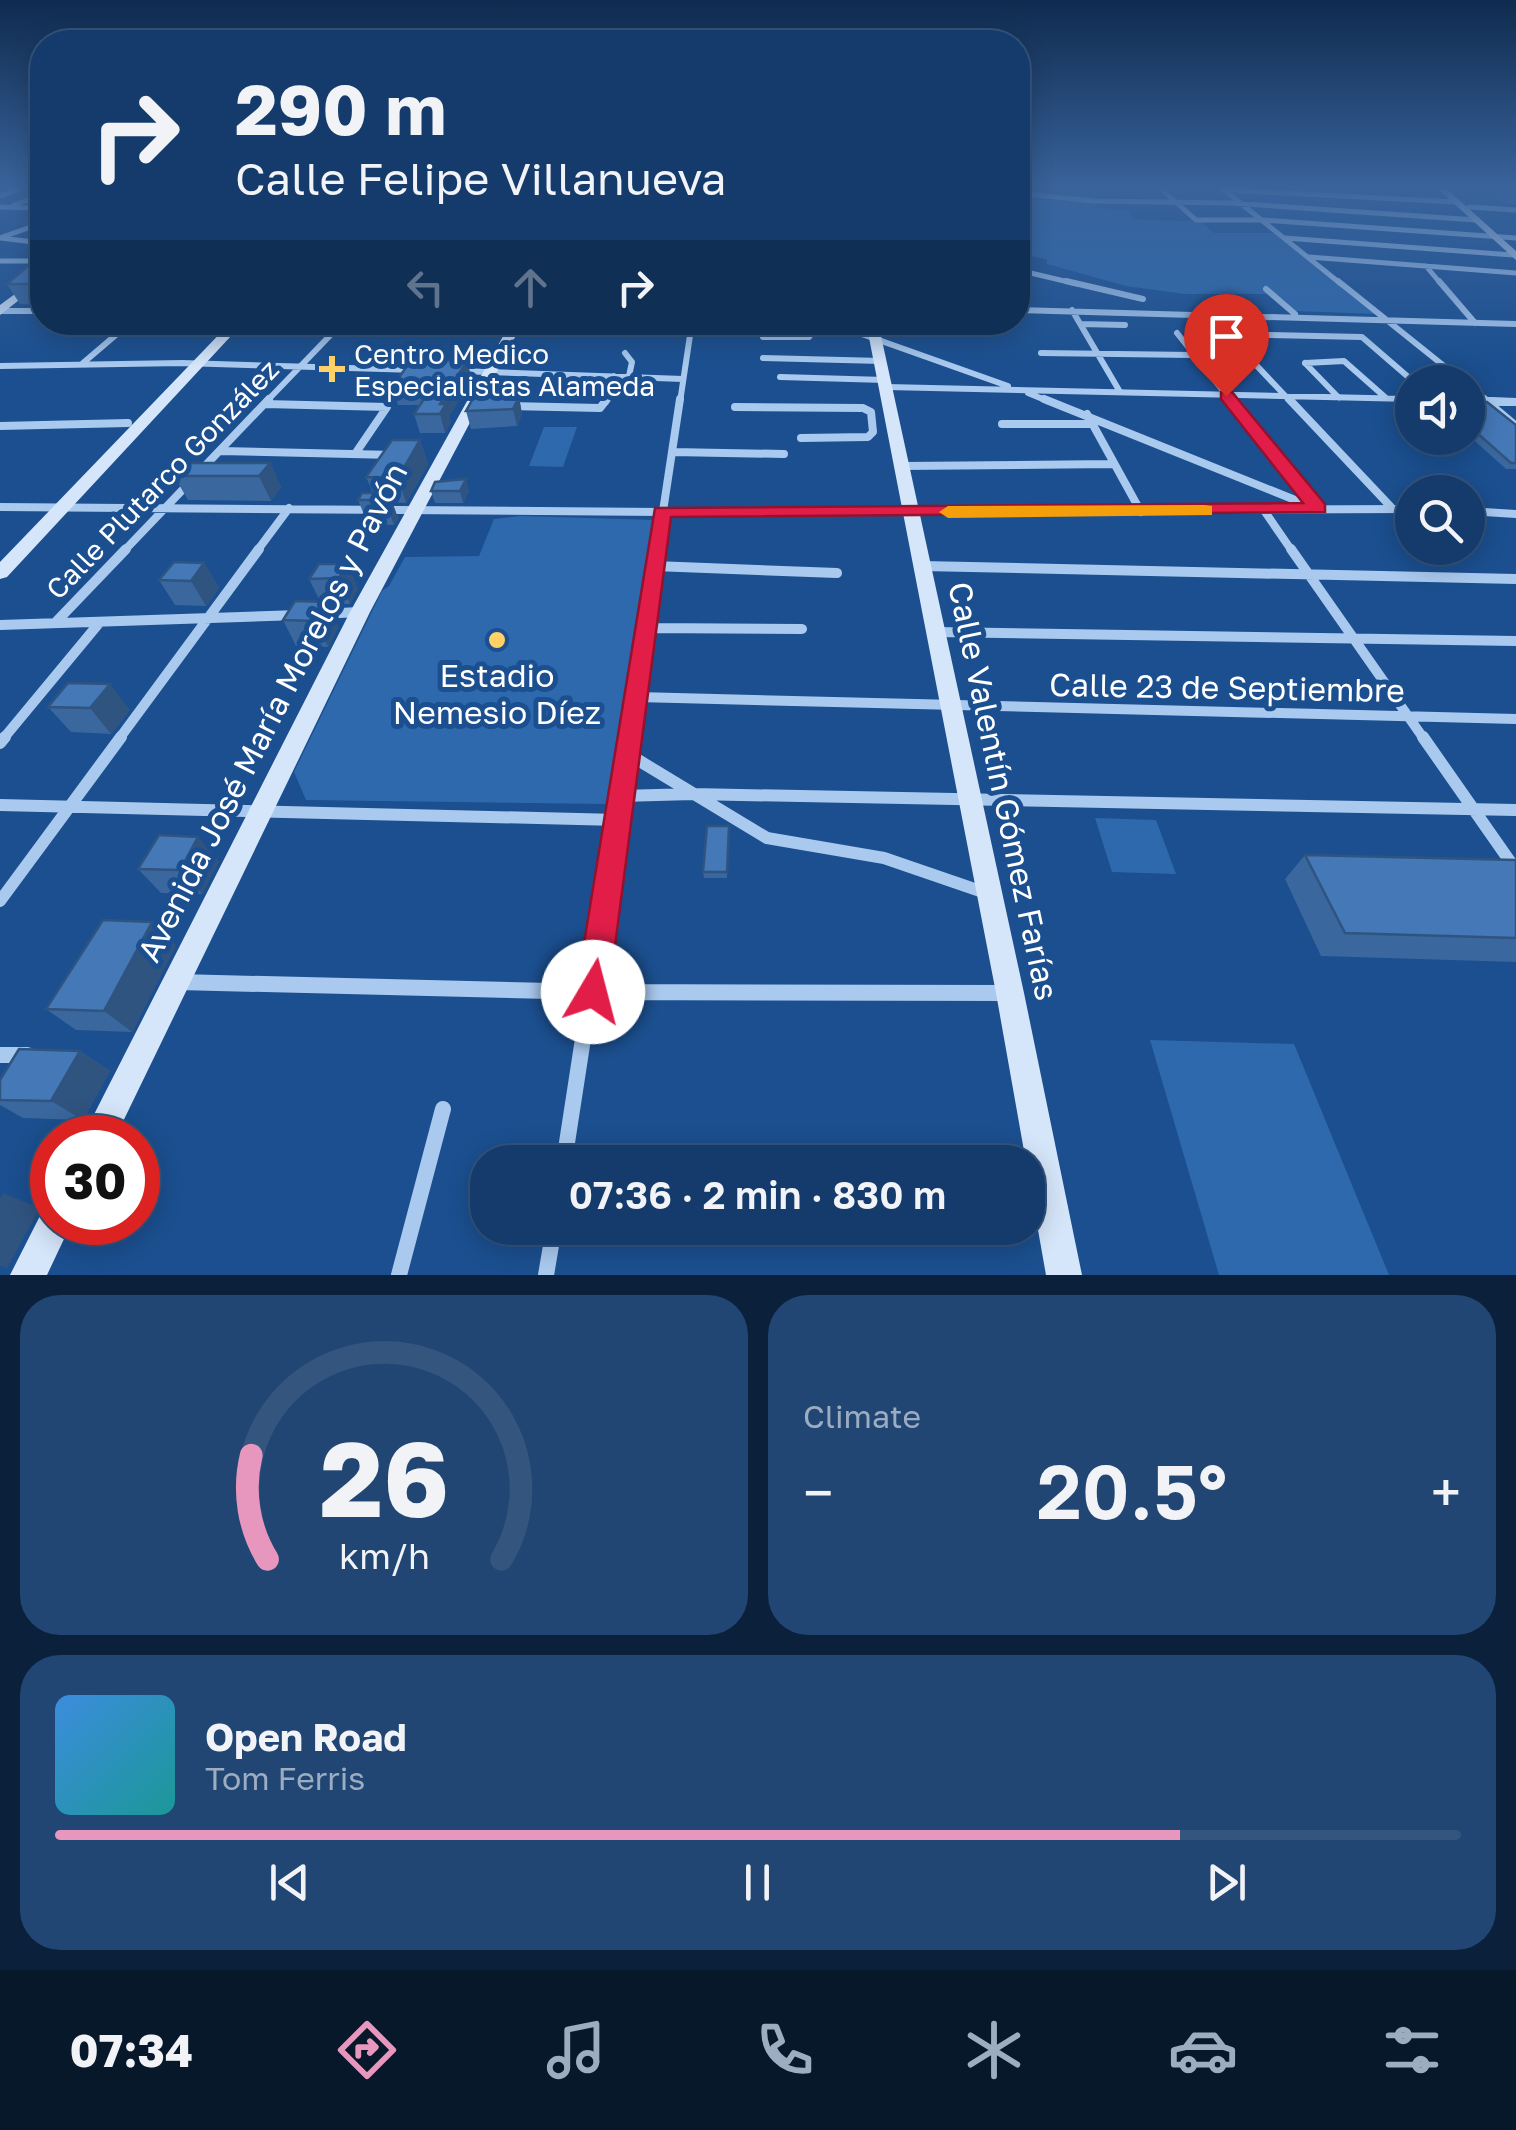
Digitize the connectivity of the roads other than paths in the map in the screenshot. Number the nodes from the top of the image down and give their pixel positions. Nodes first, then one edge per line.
1 (1297, 248) edge
2 (1436, 248) edge
3 (1515, 254) edge
4 (1308, 257) junction
5 (0, 260) edge
6 (30, 261) edge
7 (1426, 266) junction
8 (1516, 272) edge
9 (1030, 274) edge
10 (1090, 286) junction
11 (30, 288) edge
12 (1266, 289) dead end
13 (1142, 300) dead end
14 (1030, 310) edge
15 (1072, 310) junction
16 (5, 311) edge
17 (1106, 311) junction
18 (1206, 313) junction
19 (1296, 315) junction
20 (1388, 319) junction
21 (1475, 322) junction
22 (1081, 324) junction
23 (1516, 324) edge
24 (1125, 326) dead end
25 (1177, 333) dead end
26 (117, 335) edge
27 (217, 335) edge
28 (224, 335) edge
29 (330, 335) edge
30 (510, 335) edge
31 (690, 335) edge
32 (812, 335) edge
33 (863, 335) edge
34 (875, 335) edge
35 (1267, 335) dead end
36 (763, 337) dead end
37 (876, 340) junction
38 (626, 353) dead end
39 (1041, 353) dead end
40 (1098, 354) junction
41 (1194, 355) junction
42 (763, 358) dead end
43 (882, 361) junction
44 (193, 363) junction
45 (83, 364) junction
46 (1443, 365) edge
47 (0, 366) edge
48 (300, 366) junction
49 (1395, 366) edge
50 (425, 370) edge
51 (441, 371) edge
52 (490, 372) junction
53 (614, 376) junction
54 (629, 376) junction
55 (780, 376) dead end
56 (683, 379) junction
57 (886, 383) junction
58 (1016, 389) junction
59 (1120, 392) junction
60 (1226, 396) junction
61 (1287, 398) junction
62 (1340, 399) junction
63 (1386, 399) junction
64 (1395, 399) edge
65 (1486, 400) joint
66 (1516, 402) edge
67 (265, 404) junction
68 (496, 406) edge
69 (735, 407) dead end
70 (893, 419) junction
71 (1089, 419) junction
72 (872, 420) junction
73 (128, 423) junction
74 (1002, 424) dead end
75 (0, 426) edge
76 (1516, 426) edge
77 (801, 438) dead end
78 (220, 450) junction
79 (672, 452) junction
80 (354, 454) junction
81 (784, 454) dead end
82 (408, 456) edge
83 (426, 456) dead end
84 (444, 456) junction
85 (1113, 464) junction
86 (902, 466) junction
87 (0, 507) edge
88 (56, 507) junction
89 (166, 507) junction
90 (289, 508) junction
91 (1316, 508) junction
92 (1391, 508) junction
93 (1395, 508) edge
94 (414, 509) junction
95 (1264, 509) junction
96 (662, 512) junction
97 (910, 512) junction
98 (1142, 512) junction
99 (1485, 512) edge
100 (1516, 514) edge
101 (0, 555) edge
102 (654, 566) junction
103 (922, 566) junction
104 (837, 572) dead end
105 (0, 573) edge
106 (1308, 573) junction
107 (1516, 578) edge
108 (360, 612) junction
109 (207, 618) junction
110 (100, 622) junction
111 (55, 623) junction
112 (0, 624) edge
113 (646, 628) junction
114 (802, 629) dead end
115 (935, 632) junction
116 (1355, 640) junction
117 (1516, 641) edge
118 (637, 697) junction
119 (950, 706) junction
120 (1408, 716) junction
121 (1516, 719) edge
122 (0, 743) edge
123 (628, 754) junction
124 (693, 794) junction
125 (621, 796) junction
126 (970, 798) junction
127 (0, 804) edge
128 (72, 804) junction
129 (262, 808) junction
130 (1473, 808) junction
131 (1516, 810) edge
132 (618, 820) junction
133 (1516, 870) edge
134 (991, 897) junction
135 (0, 901) edge
136 (178, 982) junction
137 (593, 992) junction
138 (1010, 993) junction
139 (0, 1055) edge
140 (28, 1055) edge
141 (443, 1108) dead end
142 (110, 1115) edge
143 (567, 1145) edge
144 (43, 1245) edge
145 (551, 1245) edge
146 (28, 1275) edge
147 (398, 1275) edge
148 (546, 1275) edge
149 (1064, 1275) edge

1 - 4 street
2 - 3 street
4 - 7 street
4 - 20 street
5 - 6 street
7 - 8 street
7 - 21 street
9 - 10 street
10 - 13 street
10 - 17 street
11 - 16 main road
12 - 19 street
14 - 15 street
15 - 17 street
15 - 22 street
17 - 18 street
18 - 19 street
18 - 61 street
19 - 20 street
20 - 21 street
20 - 46 street
21 - 23 street
22 - 24 street
22 - 40 street
25 - 41 street
26 - 45 street
27 - 44 main road
28 - 44 main road
29 - 48 street, Calle Plutarco González
30 - 52 main road, Avenida José María Morelos y Pavón
31 - 56 street
32 - 36 street
33 - 37 street
34 - 37 main road, Calle Valentín Gómez Farías
35 - 49 street
37 - 43 main road, Calle Valentín Gómez Farías
37 - 58 street
38 - 54 street
39 - 40 street
40 - 41 street
40 - 59 street
41 - 60 street
42 - 43 street
43 - 57 main road, Calle Valentín Gómez Farías
44 - 45 street
44 - 48 street
44 - 73 main road
44 - 88 main road
45 - 47 street
48 - 50 street
48 - 67 street, Calle Plutarco González
51 - 52 street
52 - 53 street
52 - 84 main road, Avenida José María Morelos y Pavón
53 - 54 street
53 - 68 street
54 - 56 street
55 - 57 street
56 - 79 street
57 - 58 street
57 - 70 main road, Calle Valentín Gómez Farías
58 - 59 street
58 - 71 street
59 - 60 street
60 - 61 street
60 - 91 street
61 - 62 street
61 - 92 street
62 - 63 street
62 - 63 street
63 - 64 street
65 - 66 street
65 - 76 street
67 - 78 street, Calle Plutarco González
67 - 80 street
69 - 72 street
70 - 72 street
70 - 86 main road, Calle Valentín Gómez Farías
71 - 74 street
71 - 85 street
71 - 91 street
72 - 77 street
73 - 75 street
73 - 88 main road
78 - 80 street
78 - 89 street, Calle Plutarco González
79 - 81 street
79 - 96 street
80 - 82 street
83 - 84 street
84 - 94 main road, Avenida José María Morelos y Pavón
85 - 86 street
85 - 98 street
86 - 97 main road, Calle Valentín Gómez Farías
87 - 88 street
88 - 89 street
88 - 101 main road
88 - 105 main road
89 - 90 street
89 - 111 street, Calle Plutarco González
90 - 94 street
90 - 109 street
91 - 92 street
91 - 95 street
92 - 93 street
94 - 96 street
94 - 108 main road, Avenida José María Morelos y Pavón
95 - 98 street
95 - 106 street
96 - 97 street
96 - 102 street
97 - 98 street
97 - 103 main road, Calle Valentín Gómez Farías
99 - 100 street
102 - 104 street
102 - 113 street
103 - 106 street
103 - 115 main road, Calle Valentín Gómez Farías
106 - 107 street
106 - 116 street
108 - 109 street
108 - 129 main road, Avenida José María Morelos y Pavón
109 - 110 street
109 - 128 street
110 - 111 street
110 - 122 street, Calle Plutarco González
111 - 112 street
113 - 114 street
113 - 118 street
115 - 116 street
115 - 119 main road, Calle Valentín Gómez Farías
116 - 117 street
116 - 120 street
118 - 119 street, Calle 23 de Septiembre
118 - 123 street
119 - 120 street, Calle 23 de Septiembre
119 - 126 main road, Calle Valentín Gómez Farías
120 - 121 street, Calle 23 de Septiembre
120 - 130 street
123 - 124 street
123 - 125 street
124 - 125 street
124 - 126 street
124 - 134 street
125 - 132 street
126 - 130 street
126 - 134 main road, Calle Valentín Gómez Farías
127 - 128 street
128 - 129 street
128 - 135 street
129 - 132 street
129 - 136 main road, Avenida José María Morelos y Pavón
130 - 131 street
130 - 133 street
132 - 137 street
134 - 138 main road, Calle Valentín Gómez Farías
136 - 137 street
136 - 142 main road, Avenida José María Morelos y Pavón
137 - 138 street
137 - 143 street
138 - 149 main road, Calle Valentín Gómez Farías
139 - 140 street
141 - 147 street
144 - 146 main road
145 - 148 street

